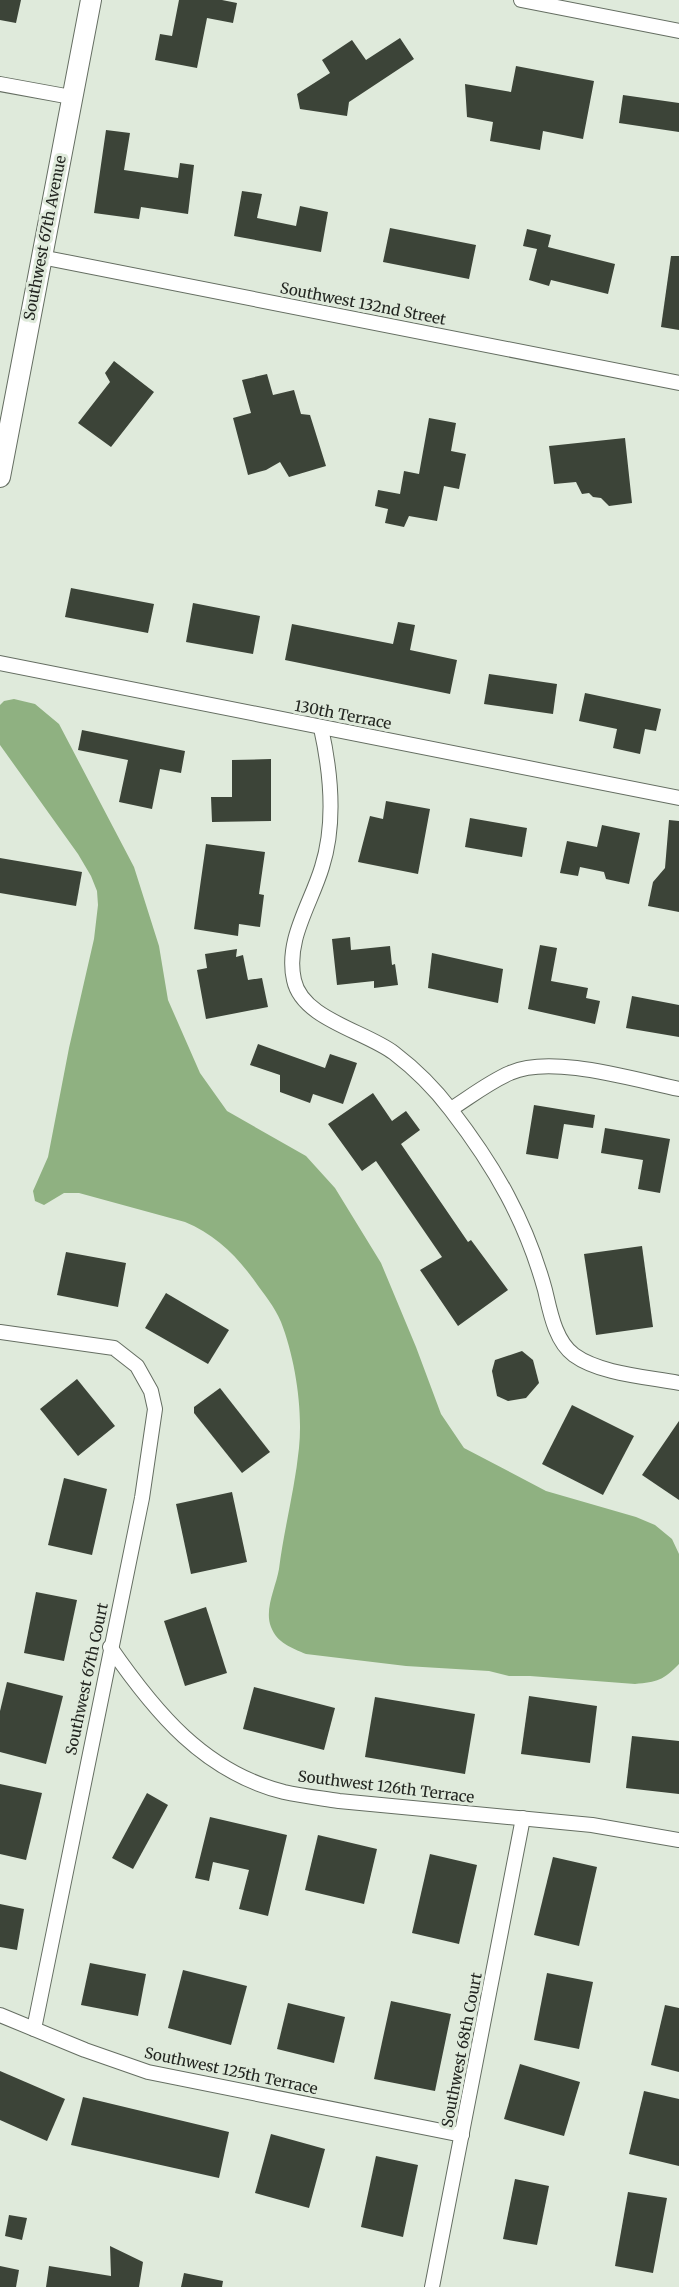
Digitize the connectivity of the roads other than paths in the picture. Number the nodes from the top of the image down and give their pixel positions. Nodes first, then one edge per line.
1 (91, 0) edge
2 (521, 0) edge
3 (679, 31) edge
4 (0, 84) edge
5 (71, 97) junction
6 (41, 257) junction
7 (679, 383) edge
8 (0, 477) edge
9 (0, 663) edge
10 (321, 728) junction
11 (679, 798) edge
12 (679, 1089) edge
13 (451, 1109) junction
14 (0, 1332) edge
15 (679, 1383) edge
16 (110, 1647) junction
17 (523, 1818) junction
18 (679, 1839) edge
19 (0, 2015) edge
20 (34, 2029) junction
21 (462, 2135) junction
22 (432, 2287) edge

1 - 5 main road, Southwest 67th Avenue
2 - 3 street
4 - 5 street
5 - 6 main road, Southwest 67th Avenue
6 - 7 street, Southwest 132nd Street
6 - 8 main road, Southwest 67th Avenue
9 - 10 street, 130th Terrace
10 - 11 street, 130th Terrace
10 - 13 street
12 - 13 street
13 - 15 street
14 - 16 street, Southwest 67th Court
16 - 17 street, Southwest 126th Terrace
16 - 20 street, Southwest 67th Court
17 - 18 street, Southwest 126th Terrace
17 - 21 street, Southwest 68th Court
19 - 20 street, Southwest 125th Terrace
20 - 21 street, Southwest 125th Terrace
21 - 22 street, Southwest 68th Court

